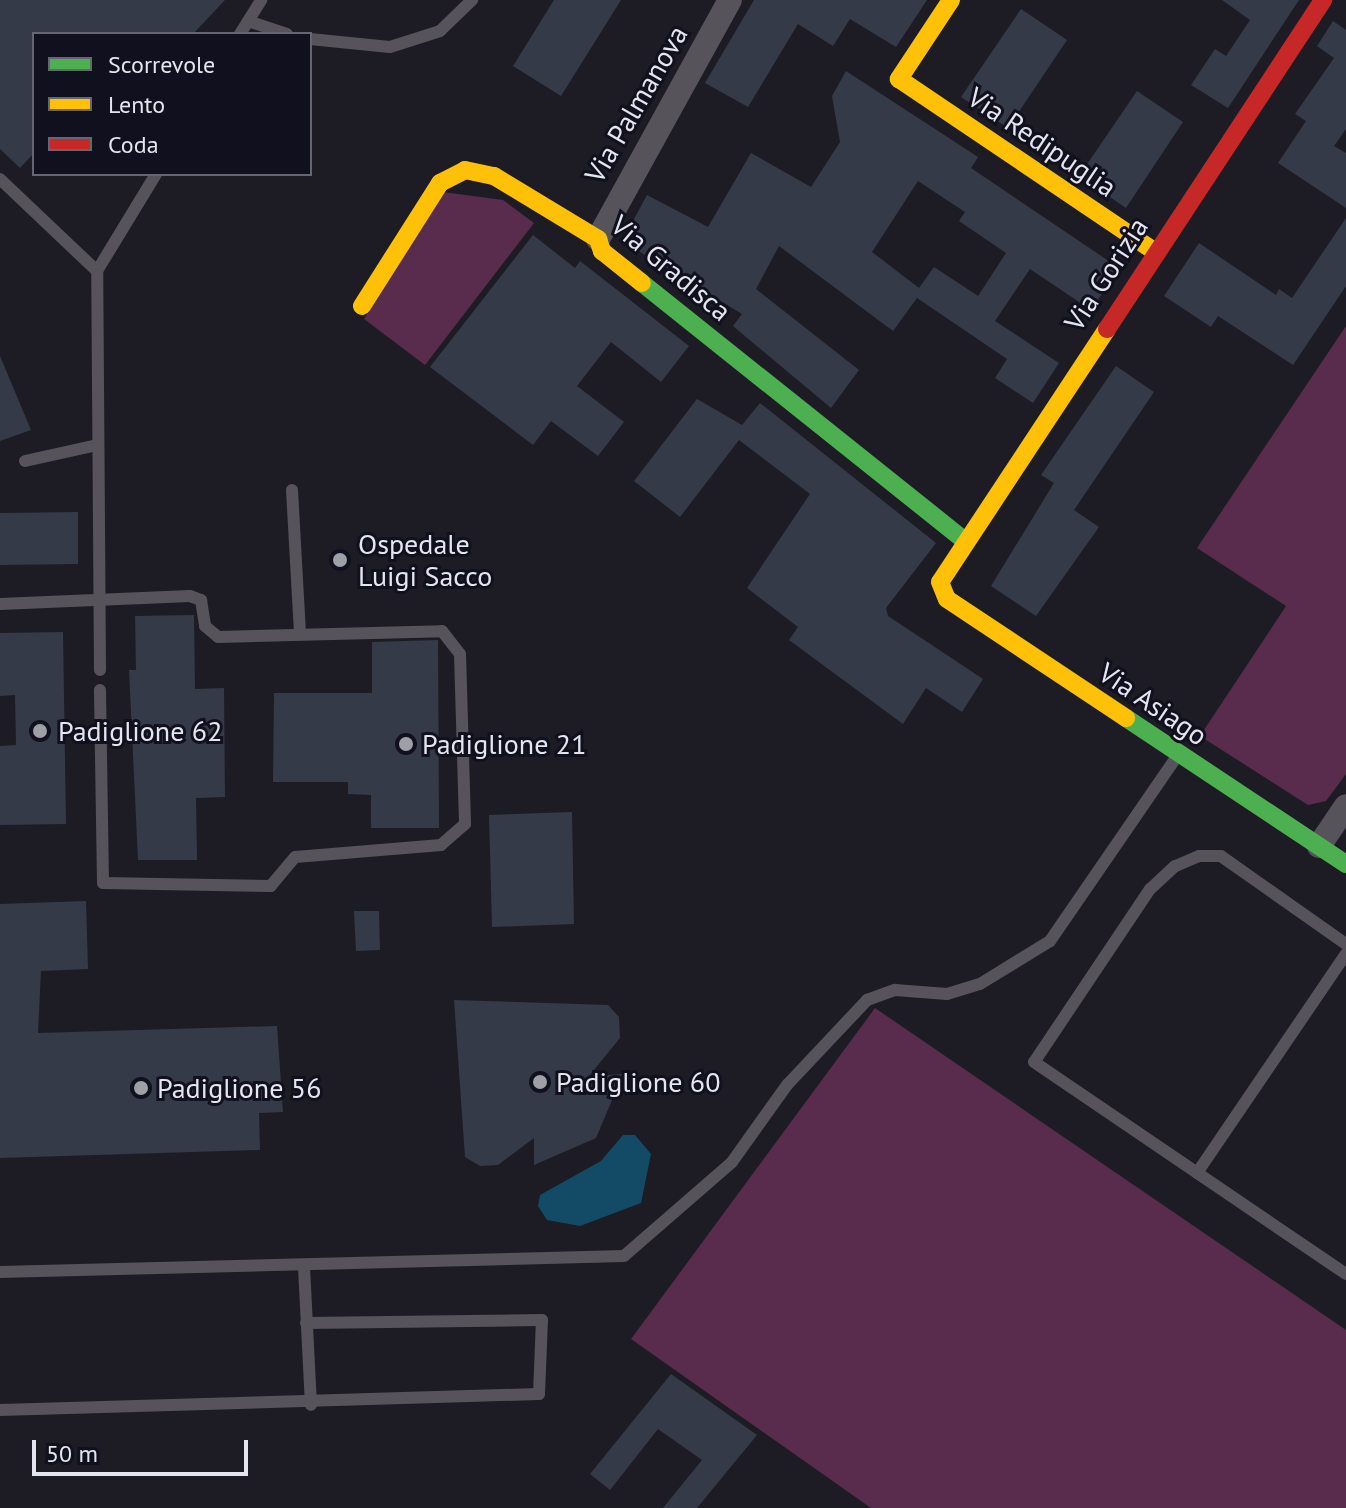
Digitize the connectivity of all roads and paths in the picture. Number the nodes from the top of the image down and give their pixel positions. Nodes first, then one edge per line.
1 (261, 0) edge
2 (472, 0) edge
3 (730, 0) edge
4 (951, 0) edge
5 (1323, 0) edge
6 (248, 21) junction
7 (241, 32) edge
8 (281, 32) edge
9 (312, 39) edge
10 (155, 176) edge
11 (0, 179) edge
12 (598, 239) junction
13 (1154, 251) junction
14 (97, 271) junction
15 (362, 306) dead end
16 (97, 445) junction
17 (25, 461) dead end
18 (292, 490) dead end
19 (965, 541) junction
20 (940, 582) joint
21 (0, 604) edge
22 (101, 604) junction
23 (300, 634) junction
24 (100, 670) dead end
25 (100, 690) dead end
26 (1178, 755) junction
27 (1346, 806) edge
28 (1319, 846) junction
29 (1346, 864) edge
30 (1346, 944) edge
31 (1346, 954) edge
32 (1197, 1173) junction
33 (304, 1267) junction
34 (0, 1272) edge
35 (1346, 1274) edge
36 (306, 1323) junction
37 (311, 1405) junction
38 (0, 1410) edge

1 - 6 lane
2 - 9 lane
3 - 12 street, Via Palmanova
4 - 13 street, Via Redipuglia
5 - 13 street, Via Gorizia
6 - 7 lane
6 - 8 lane
10 - 14 lane
11 - 14 lane
12 - 15 street, Via Gradisca
12 - 19 street, Via Gradisca
13 - 19 street, Via Gorizia
14 - 16 lane
16 - 17 lane
16 - 22 lane
18 - 23 lane
19 - 20 street, Via Gorizia
20 - 26 street, Via Asiago
21 - 22 lane
22 - 23 lane
22 - 24 lane
23 - 25 lane
26 - 28 street, Via Asiago
26 - 33 lane
27 - 28 street
28 - 29 street, Via Asiago
30 - 32 lane
31 - 32 lane
32 - 35 lane
33 - 34 lane
33 - 36 lane
36 - 37 lane
36 - 37 lane
37 - 38 lane

